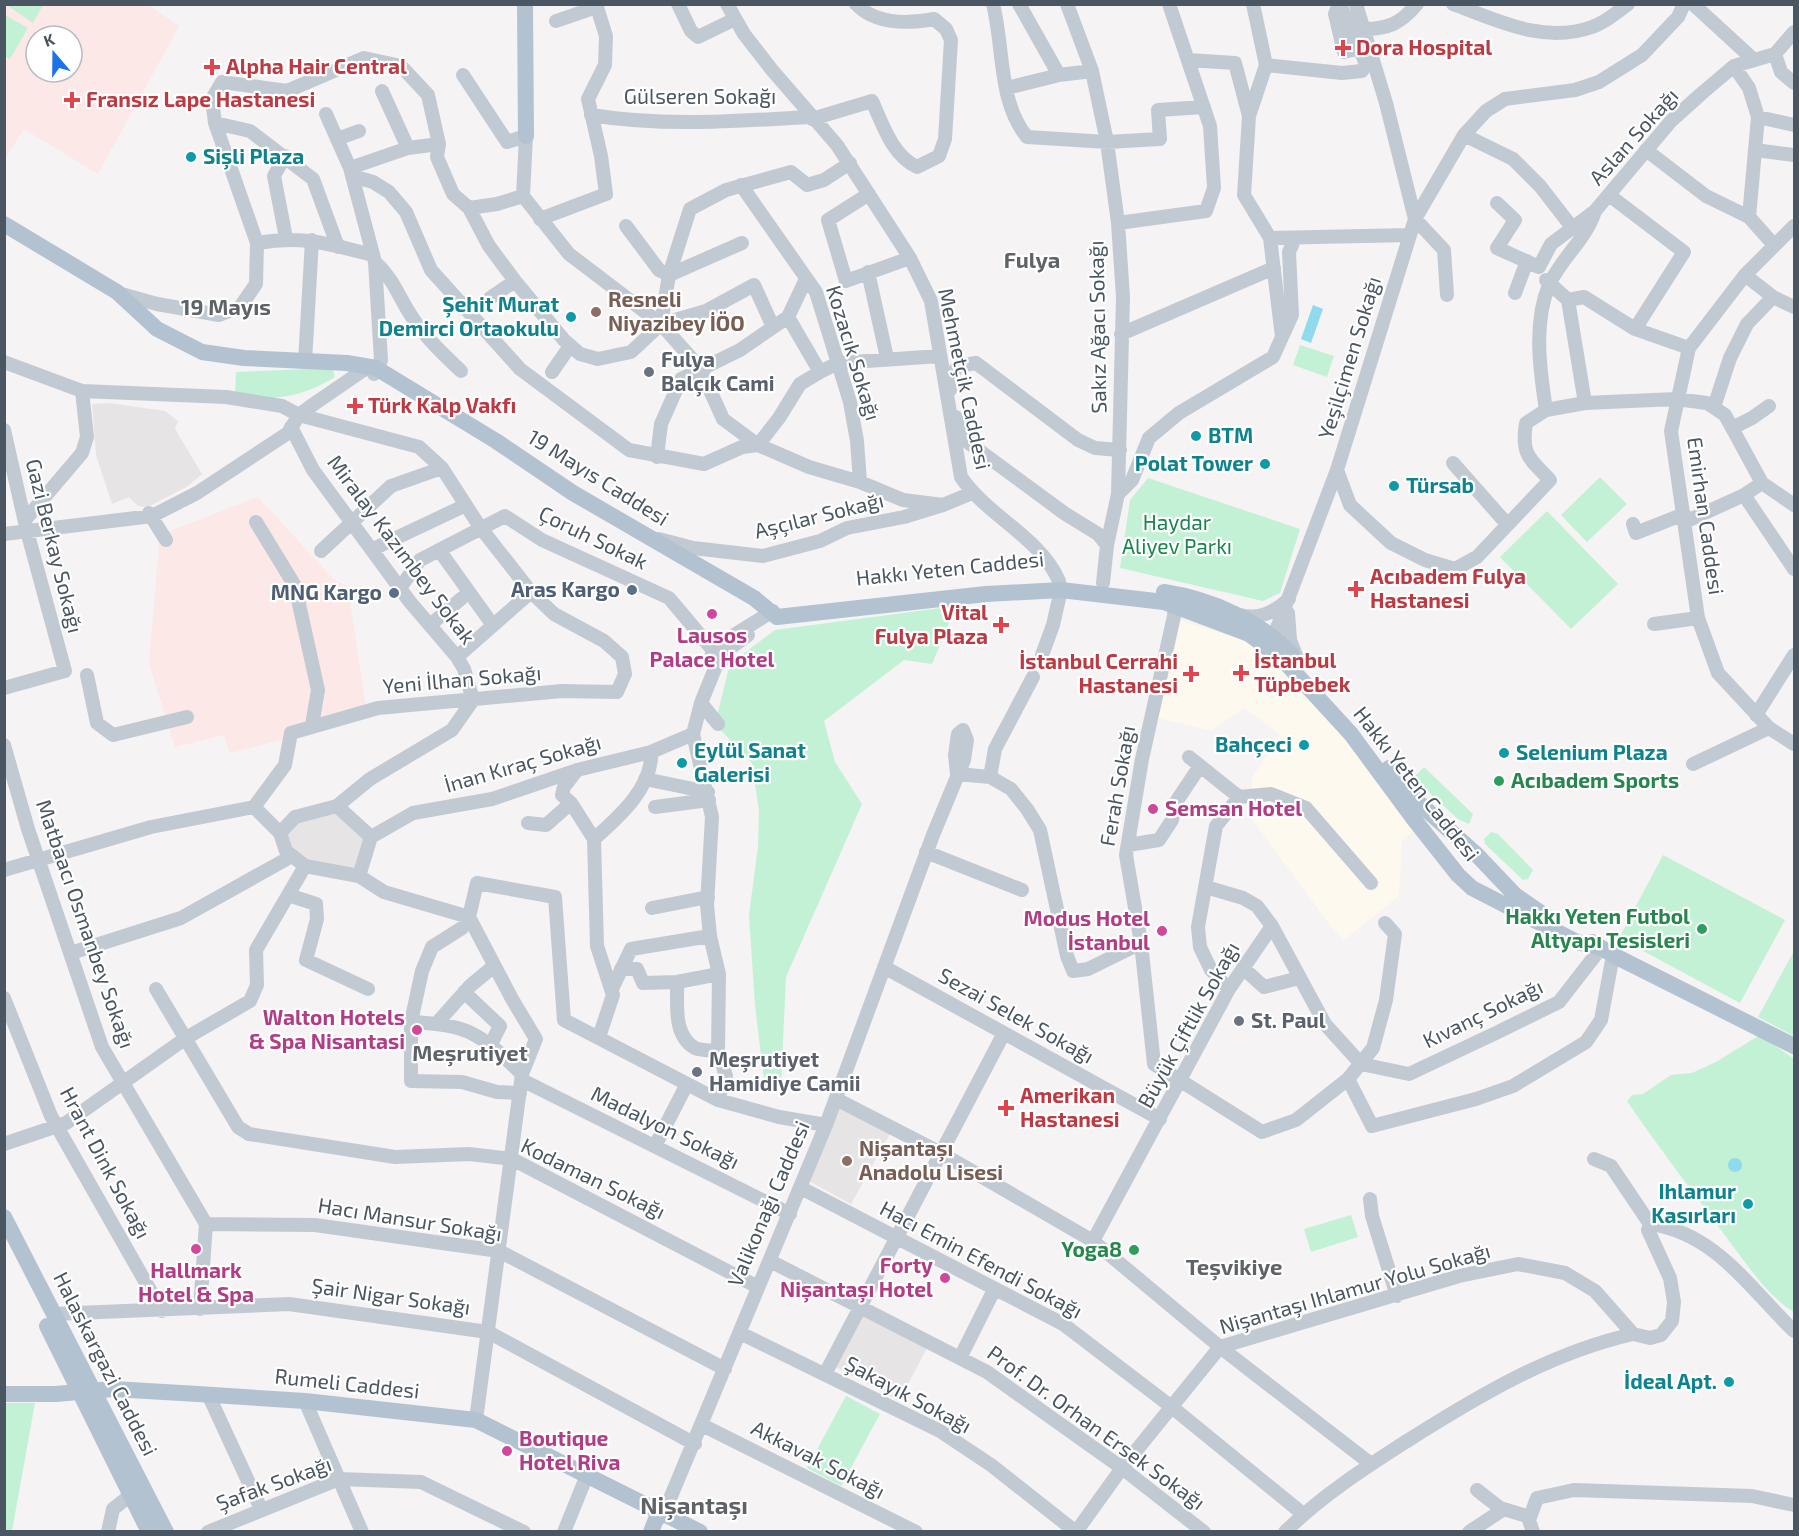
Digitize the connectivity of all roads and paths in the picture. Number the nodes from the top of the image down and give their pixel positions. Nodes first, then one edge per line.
1 (525, 4) edge
2 (678, 4) edge
3 (727, 4) edge
4 (856, 4) edge
5 (993, 4) edge
6 (1019, 4) edge
7 (1067, 4) edge
8 (1169, 4) edge
9 (1253, 4) edge
10 (1340, 4) edge
11 (1356, 4) edge
12 (1418, 4) edge
13 (1453, 4) edge
14 (1628, 4) edge
15 (1684, 4) edge
16 (1693, 4) edge
17 (597, 6) edge
18 (735, 19) junction
19 (556, 21) dead end
20 (1364, 29) junction
21 (1794, 32) edge
22 (1775, 54) junction
23 (1188, 60) junction
24 (1754, 60) junction
25 (1266, 65) junction
26 (1734, 66) junction
27 (1092, 70) junction
28 (463, 75) dead end
29 (1059, 75) junction
30 (1794, 83) edge
31 (1007, 88) junction
32 (382, 91) dead end
33 (1204, 107) junction
34 (326, 114) dead end
35 (591, 115) junction
36 (1248, 116) junction
37 (1758, 117) junction
38 (811, 118) junction
39 (215, 123) junction
40 (1794, 125) edge
41 (358, 131) dead end
42 (1464, 135) junction
43 (526, 136) junction
44 (337, 139) junction
45 (1107, 142) junction
46 (439, 144) junction
47 (408, 148) junction
48 (1646, 150) junction
49 (1755, 150) junction
50 (1794, 155) edge
51 (285, 156) junction
52 (850, 163) junction
53 (351, 172) junction
54 (741, 186) junction
55 (868, 194) junction
56 (1609, 195) junction
57 (523, 196) junction
58 (1497, 203) dead end
59 (469, 208) junction
60 (1595, 211) junction
61 (1749, 217) junction
62 (540, 219) junction
63 (1415, 219) junction
64 (1118, 223) junction
65 (5, 225) edge
66 (626, 226) dead end
67 (1571, 226) junction
68 (1794, 226) edge
69 (1410, 235) junction
70 (286, 238) junction
71 (1270, 238) junction
72 (1295, 238) junction
73 (312, 240) junction
74 (257, 243) junction
75 (742, 243) dead end
76 (1774, 245) junction
77 (338, 247) junction
78 (910, 258) junction
79 (374, 259) junction
80 (1533, 264) junction
81 (1274, 268) junction
82 (868, 272) junction
83 (669, 274) junction
84 (1745, 275) junction
85 (806, 279) junction
86 (515, 281) junction
87 (1549, 285) junction
88 (117, 292) junction
89 (1515, 293) dead end
90 (1447, 295) dead end
91 (1773, 297) junction
92 (490, 298) dead end
93 (1568, 300) junction
94 (1794, 307) edge
95 (788, 317) junction
96 (661, 324) junction
97 (773, 327) junction
98 (1635, 329) junction
99 (1121, 334) junction
100 (1282, 337) junction
101 (570, 346) junction
102 (1689, 348) junction
103 (940, 356) junction
104 (887, 358) junction
105 (4, 362) edge
106 (305, 362) junction
107 (838, 363) junction
108 (376, 368) junction
109 (700, 368) junction
110 (461, 371) dead end
111 (552, 372) dead end
112 (820, 372) junction
113 (82, 391) junction
114 (1677, 399) junction
115 (1585, 403) junction
116 (1769, 406) dead end
117 (1714, 407) junction
118 (1546, 410) junction
119 (295, 421) junction
120 (1732, 428) junction
121 (4, 430) edge
122 (957, 436) junction
123 (758, 445) junction
124 (1120, 450) junction
125 (657, 457) junction
126 (1454, 463) dead end
127 (442, 468) junction
128 (1337, 470) junction
129 (860, 482) junction
130 (1762, 483) junction
131 (972, 493) junction
132 (1118, 494) junction
133 (1744, 495) junction
134 (465, 505) junction
135 (943, 505) junction
136 (1794, 505) edge
137 (1114, 513) junction
138 (150, 514) junction
139 (1684, 518) junction
140 (353, 521) junction
141 (256, 522) dead end
142 (1507, 524) junction
143 (1633, 524) dead end
144 (26, 525) junction
145 (1086, 526) junction
146 (480, 527) junction
147 (640, 531) junction
148 (4, 534) edge
149 (166, 540) dead end
150 (1107, 545) junction
151 (373, 549) junction
152 (439, 550) junction
153 (321, 551) dead end
154 (1794, 569) edge
155 (1103, 583) junction
156 (1056, 584) junction
157 (400, 588) junction
158 (531, 592) junction
159 (462, 598) dead end
160 (1289, 599) junction
161 (1175, 600) junction
162 (1230, 613) junction
163 (775, 614) junction
164 (1698, 618) junction
165 (492, 624) junction
166 (1654, 624) dead end
167 (430, 625) junction
168 (1274, 644) junction
169 (718, 652) junction
170 (1042, 655) dead end
171 (1794, 655) edge
172 (457, 657) junction
173 (1299, 663) junction
174 (87, 675) dead end
175 (1033, 677) dead end
176 (4, 688) edge
177 (473, 700) junction
178 (701, 703) junction
179 (1756, 714) junction
180 (188, 717) dead end
181 (718, 724) dead end
182 (312, 725) junction
183 (1769, 728) junction
184 (693, 734) junction
185 (1794, 744) edge
186 (4, 745) edge
187 (651, 752) junction
188 (1693, 764) dead end
189 (577, 770) junction
190 (990, 777) junction
191 (645, 779) junction
192 (546, 781) junction
193 (708, 796) junction
194 (1239, 797) junction
195 (567, 799) junction
196 (337, 806) junction
197 (254, 807) junction
198 (655, 807) dead end
199 (1413, 818) junction
200 (528, 824) dead end
201 (280, 833) junction
202 (591, 834) junction
203 (371, 837) junction
204 (1128, 845) junction
205 (1468, 847) junction
206 (926, 852) junction
207 (292, 856) junction
208 (39, 860) junction
209 (305, 866) junction
210 (4, 870) edge
211 (359, 876) junction
212 (1371, 883) dead end
213 (1206, 887) junction
214 (1472, 888) junction
215 (1022, 890) dead end
216 (288, 895) junction
217 (1515, 895) junction
218 (708, 897) junction
219 (652, 908) dead end
220 (469, 917) junction
221 (1385, 922) dead end
222 (1272, 926) junction
223 (710, 936) junction
224 (1141, 943) junction
225 (1607, 952) junction
226 (71, 953) junction
227 (494, 966) junction
228 (884, 967) junction
229 (1243, 968) junction
230 (621, 969) junction
231 (719, 974) junction
232 (1299, 978) junction
233 (677, 981) junction
234 (156, 989) dead end
235 (368, 989) dead end
236 (612, 989) junction
237 (1229, 989) junction
238 (464, 992) junction
239 (4, 998) edge
240 (411, 1022) junction
241 (437, 1023) junction
242 (1005, 1033) junction
243 (599, 1037) junction
244 (186, 1038) junction
245 (491, 1044) junction
246 (1794, 1046) edge
247 (718, 1051) junction
248 (1361, 1064) junction
249 (1348, 1079) junction
250 (1180, 1080) junction
251 (521, 1082) junction
252 (121, 1083) junction
253 (687, 1084) junction
254 (836, 1099) junction
255 (718, 1100) junction
256 (1160, 1119) junction
257 (826, 1125) junction
258 (58, 1126) junction
259 (4, 1144) edge
260 (655, 1146) junction
261 (939, 1152) junction
262 (512, 1159) junction
263 (1594, 1159) dead end
264 (801, 1188) junction
265 (1370, 1199) dead end
266 (790, 1214) junction
267 (4, 1217) edge
268 (206, 1224) junction
269 (1650, 1224) junction
270 (895, 1237) junction
271 (4, 1240) edge
272 (1093, 1241) junction
273 (499, 1251) junction
274 (770, 1261) junction
275 (758, 1287) junction
276 (994, 1290) junction
277 (1397, 1296) junction
278 (858, 1306) junction
279 (200, 1309) junction
280 (162, 1311) junction
281 (53, 1314) junction
282 (1792, 1327) edge
283 (488, 1332) junction
284 (740, 1333) junction
285 (1634, 1334) junction
286 (1220, 1347) junction
287 (960, 1358) junction
288 (725, 1369) junction
289 (825, 1374) junction
290 (85, 1391) junction
291 (4, 1394) edge
292 (208, 1394) junction
293 (305, 1401) junction
294 (1173, 1408) junction
295 (476, 1420) junction
296 (702, 1425) junction
297 (694, 1444) junction
298 (1371, 1464) junction
299 (1122, 1468) junction
300 (586, 1475) junction
301 (339, 1479) junction
302 (1477, 1490) dead end
303 (132, 1494) junction
304 (1794, 1505) edge
305 (261, 1509) junction
306 (1504, 1509) junction
307 (664, 1513) junction
308 (1303, 1514) junction
309 (1530, 1517) junction
310 (108, 1532) edge
311 (149, 1532) edge
312 (166, 1532) edge
313 (208, 1532) edge
314 (362, 1532) edge
315 (524, 1532) edge
316 (564, 1532) edge
317 (651, 1532) edge
318 (661, 1532) edge
319 (700, 1532) edge
320 (915, 1532) edge
321 (1076, 1532) edge
322 (1204, 1532) edge
323 (1285, 1532) edge
324 (1469, 1532) edge
325 (1533, 1532) edge

1 - 43 main road
2 - 18 street
3 - 18 street, Mehmetçik Caddesi
4 - 38 street, Gülseren Sokağı
5 - 31 street
6 - 29 street
7 - 27 street, Sakız Ağacı Sokağı
8 - 23 street
9 - 25 street
10 - 25 street
11 - 20 street
12 - 20 street
13 - 14 street
15 - 42 street, Yeşilçimen Sokağı
16 - 24 street
17 - 19 street
17 - 35 street
18 - 38 street, Mehmetçik Caddesi
20 - 63 street
21 - 22 street
22 - 24 street, Aslan Sokağı
22 - 30 street
23 - 33 street
23 - 36 street
24 - 26 street, Aslan Sokağı
25 - 36 street
26 - 37 street
26 - 48 street, Aslan Sokağı
27 - 29 street
27 - 45 street, Sakız Ağacı Sokağı
28 - 43 street
29 - 31 street
31 - 45 street
32 - 47 street
33 - 45 street
33 - 64 street
34 - 44 street
35 - 38 street, Gülseren Sokağı
35 - 62 street
36 - 71 street
37 - 40 street
37 - 49 street
38 - 52 street, Mehmetçik Caddesi
39 - 46 street
39 - 51 street
39 - 74 street
41 - 44 street
42 - 63 street, Yeşilçimen Sokağı
42 - 67 street
43 - 57 street
44 - 53 street
45 - 64 street, Sakız Ağacı Sokağı
46 - 47 street
46 - 59 street
47 - 53 street
48 - 56 street, Aslan Sokağı
48 - 61 street
49 - 50 street
49 - 61 street
51 - 70 street
51 - 77 street
52 - 54 street
52 - 55 street, Mehmetçik Caddesi
53 - 79 street
53 - 125 street
54 - 83 street
54 - 85 street, Kozacık Sokağı
55 - 78 street, Mehmetçik Caddesi
55 - 82 street
56 - 60 street, Aslan Sokağı
56 - 98 street
57 - 59 street
57 - 62 street
58 - 80 street
59 - 86 street
60 - 67 street, Aslan Sokağı
60 - 87 street
61 - 76 street
62 - 96 street
63 - 69 street, Yeşilçimen Sokağı
63 - 90 street
64 - 99 street, Sakız Ağacı Sokağı
65 - 88 main road, 19 Mayıs Caddesi
66 - 83 street
67 - 80 street, Aslan Sokağı
68 - 76 street, Emirhan Caddesi
69 - 72 street
69 - 128 street, Yeşilçimen Sokağı
70 - 73 street
70 - 74 street
71 - 72 street
71 - 81 street
72 - 100 street
73 - 77 street
73 - 106 street
74 - 88 street
75 - 83 street
76 - 84 street, Emirhan Caddesi
77 - 79 street
78 - 82 street
78 - 103 street, Mehmetçik Caddesi
79 - 108 street
79 - 110 street
80 - 87 street
80 - 89 street, Aslan Sokağı
81 - 99 street
81 - 100 street
82 - 104 street
83 - 96 street
84 - 91 street
84 - 102 street, Emirhan Caddesi
85 - 95 street
85 - 107 street, Kozacık Sokağı
86 - 92 street
86 - 101 street
87 - 93 street
87 - 118 street
88 - 106 main road, 19 Mayıs Caddesi
91 - 94 street
91 - 117 street
93 - 98 street
93 - 115 street
95 - 97 street
95 - 112 street
96 - 97 street
96 - 101 street
96 - 109 street
97 - 109 street
98 - 102 street
99 - 124 street, Sakız Ağacı Sokağı
100 - 132 street
101 - 111 street
102 - 114 street, Emirhan Caddesi
103 - 104 street
103 - 122 street, Mehmetçik Caddesi
104 - 107 street
105 - 113 street
106 - 108 main road, 19 Mayıs Caddesi
107 - 112 street
107 - 129 street, Kozacık Sokağı
108 - 119 street
108 - 147 main road, 19 Mayıs Caddesi
109 - 123 street
109 - 125 street
112 - 123 street
113 - 119 street
113 - 144 street
114 - 115 street
114 - 117 street
114 - 139 street, Emirhan Caddesi
115 - 118 street
116 - 120 street
117 - 120 street
118 - 142 street
119 - 127 street
119 - 138 street
119 - 140 street, Miralay Kazımbey Sokak
120 - 130 street
121 - 144 street, Gazi Berkay Sokağı
122 - 124 street
122 - 131 street, Mehmetçik Caddesi
122 - 145 street
123 - 125 street
123 - 129 street
124 - 132 street, Sakız Ağacı Sokağı
126 - 142 street
127 - 134 street
127 - 140 street
128 - 142 street
128 - 160 street, Yeşilçimen Sokağı
129 - 135 street
130 - 133 street
130 - 136 street
131 - 135 street, Aşçılar Sokağı
131 - 156 street, Mehmetçik Caddesi
132 - 137 street, Sakız Ağacı Sokağı
133 - 139 street
133 - 154 street
134 - 146 street
134 - 151 street
135 - 147 street, Aşçılar Sokağı
137 - 145 street
137 - 150 street, Sakız Ağacı Sokağı
138 - 144 street
138 - 149 street
139 - 143 street
139 - 164 street, Emirhan Caddesi
140 - 151 street, Miralay Kazımbey Sokak
140 - 153 street
141 - 182 street
144 - 148 street
144 - 176 street, Gazi Berkay Sokağı
145 - 150 street
146 - 152 street
146 - 158 street
146 - 169 street, Çoruh Sokak
147 - 163 main road, 19 Mayıs Caddesi
150 - 155 street, Sakız Ağacı Sokağı
151 - 157 street, Miralay Kazımbey Sokak
152 - 157 street
152 - 165 street
155 - 156 main road, Hakkı Yeten Caddesi
155 - 161 main road, Hakkı Yeten Caddesi
156 - 161 main road, Hakkı Yeten Caddesi
156 - 163 main road, Hakkı Yeten Caddesi
156 - 170 street
157 - 167 street, Miralay Kazımbey Sokak
158 - 165 street
158 - 177 street, Yeni İlhan Sokağı
159 - 167 street
160 - 162 street
160 - 168 street, Yeşilçimen Sokağı
160 - 173 street, Yeşilçimen Sokağı
161 - 162 main road, Hakkı Yeten Caddesi
161 - 168 main road, Hakkı Yeten Caddesi
161 - 204 street, Ferah Sokağı
162 - 168 main road, Hakkı Yeten Caddesi
163 - 169 street, Hakkı Yeten Caddesi
164 - 166 street
164 - 179 street, Emirhan Caddesi
165 - 172 street
167 - 172 street, Miralay Kazımbey Sokak
168 - 173 main road, Hakkı Yeten Caddesi
168 - 199 main road, Hakkı Yeten Caddesi
169 - 178 street
171 - 179 street
172 - 177 street, Miralay Kazımbey Sokak
173 - 205 main road, Hakkı Yeten Caddesi
174 - 180 street
175 - 190 street
177 - 182 street, Yeni İlhan Sokağı
177 - 196 street
178 - 181 street
178 - 184 street
179 - 183 street, Emirhan Caddesi
182 - 197 street
183 - 185 street, Emirhan Caddesi
183 - 188 street
184 - 187 street, İnan Kıraç Sokağı
184 - 193 street
186 - 208 street, Matbaacı Osmanbey Sokağı
187 - 189 street, İnan Kıraç Sokağı
187 - 191 street
189 - 192 street, İnan Kıraç Sokağı
189 - 195 street
190 - 206 street, Valikonağı Caddesi
190 - 224 street
191 - 193 street
191 - 202 street
192 - 195 street
192 - 203 street, İnan Kıraç Sokağı
193 - 198 street
193 - 218 street
194 - 204 street
194 - 212 street
194 - 213 street
195 - 200 street
195 - 202 street
196 - 201 street
196 - 203 street
197 - 201 street
197 - 208 street
199 - 205 main road
199 - 214 main road, Hakkı Yeten Caddesi
201 - 207 street
202 - 236 street
203 - 211 street
204 - 224 street, Ferah Sokağı
205 - 217 main road, Hakkı Yeten Caddesi
206 - 215 street
206 - 228 street, Valikonağı Caddesi
207 - 209 street
207 - 226 street
208 - 210 street
208 - 226 street, Matbaacı Osmanbey Sokağı
209 - 211 street
209 - 216 street
211 - 220 street
213 - 222 street
213 - 237 street
214 - 217 main road
214 - 225 main road, Hakkı Yeten Caddesi
216 - 235 street
216 - 244 street
217 - 225 main road, Hakkı Yeten Caddesi
218 - 219 street
218 - 223 street
220 - 227 street
220 - 240 street
220 - 243 street
221 - 248 street
222 - 229 street, Büyük Çiftlik Sokağı
222 - 232 street
223 - 230 street
223 - 231 street
224 - 250 street, Ferah Sokağı
225 - 246 main road, Hakkı Yeten Caddesi
225 - 248 street, Kıvanç Sokağı
225 - 249 street
226 - 252 street, Matbaacı Osmanbey Sokağı
227 - 238 street
227 - 251 street
228 - 242 street, Sezai Selek Sokağı
228 - 254 street, Valikonağı Caddesi
229 - 232 street
229 - 237 street, Büyük Çiftlik Sokağı
230 - 233 street
230 - 236 street
231 - 233 street
231 - 247 street
232 - 248 street
233 - 247 street
234 - 244 street, Kodaman Sokağı
236 - 243 street
237 - 250 street, Büyük Çiftlik Sokağı
238 - 241 street
238 - 245 street
239 - 258 street, Hrant Dink Sokağı
240 - 241 street
240 - 251 street
241 - 245 street
242 - 256 street, Sezai Selek Sokağı
242 - 261 street
243 - 253 street
244 - 252 street
244 - 262 street, Kodaman Sokağı
245 - 251 street
247 - 255 street
248 - 249 street
249 - 250 street
250 - 256 street, Büyük Çiftlik Sokağı
251 - 260 street, Madalyon Sokağı
251 - 262 street
252 - 258 street
252 - 268 street, Matbaacı Osmanbey Sokağı
253 - 255 street
253 - 260 street
254 - 257 street, Valikonağı Caddesi
254 - 261 street
255 - 257 street
256 - 272 street, Büyük Çiftlik Sokağı
257 - 264 street, Valikonağı Caddesi
258 - 259 street
258 - 280 street, Hrant Dink Sokağı
260 - 266 street, Madalyon Sokağı
261 - 270 street
261 - 272 street
262 - 273 street
262 - 275 street, Kodaman Sokağı
263 - 269 street
264 - 266 street, Valikonağı Caddesi
264 - 270 street, Hacı Emin Efendi Sokağı
265 - 277 street
266 - 274 street, Valikonağı Caddesi
267 - 281 main road, Halaskargazi Caddesi
268 - 273 street, Hacı Mansur Sokağı
268 - 279 street
269 - 282 street
269 - 285 street
270 - 276 street, Hacı Emin Efendi Sokağı
270 - 278 street
271 - 290 main road, Halaskargazi Caddesi
272 - 286 street
273 - 283 street
273 - 288 street, Hacı Mansur Sokağı
274 - 275 street, Valikonağı Caddesi
274 - 278 street, Prof. Dr. Orhan Ersek Sokağı
275 - 284 street, Valikonağı Caddesi
276 - 287 street
276 - 294 street, Hacı Emin Efendi Sokağı
277 - 285 street, Nişantaşı Ihlamur Yolu Sokağı
277 - 286 street, Nişantaşı Ihlamur Yolu Sokağı
278 - 287 street, Prof. Dr. Orhan Ersek Sokağı
278 - 289 street
279 - 280 street, Şair Nigar Sokağı
279 - 283 street, Şair Nigar Sokağı
280 - 281 street, Şair Nigar Sokağı
281 - 290 main road, Halaskargazi Caddesi
283 - 295 street
283 - 297 street, Şair Nigar Sokağı
284 - 288 street, Valikonağı Caddesi
284 - 289 street, Şakayık Sokağı
285 - 298 street
286 - 294 street, Nişantaşı Ihlamur Yolu Sokağı
286 - 298 street
287 - 299 street, Prof. Dr. Orhan Ersek Sokağı
288 - 296 street, Valikonağı Caddesi
289 - 321 street, Şakayık Sokağı
290 - 291 main road, Rumeli Caddesi
290 - 292 main road, Rumeli Caddesi
290 - 303 main road, Halaskargazi Caddesi
290 - 312 main road, Halaskargazi Caddesi
292 - 293 main road, Rumeli Caddesi
292 - 305 street
293 - 295 main road, Rumeli Caddesi
293 - 301 street
294 - 299 street, Nişantaşı Ihlamur Yolu Sokağı
294 - 308 street, Hacı Emin Efendi Sokağı
295 - 300 main road, Rumeli Caddesi
296 - 297 street, Valikonağı Caddesi
296 - 320 street, Akkavak Sokağı
297 - 307 street, Valikonağı Caddesi
298 - 308 street
299 - 321 street, Nişantaşı Ihlamur Yolu Sokağı
299 - 322 street, Prof. Dr. Orhan Ersek Sokağı
300 - 307 main road, Rumeli Caddesi
300 - 316 street
301 - 305 street, Şafak Sokağı
301 - 314 street
301 - 315 street, Şafak Sokağı
302 - 306 street
303 - 310 street
303 - 311 main road, Halaskargazi Caddesi
304 - 309 street
305 - 313 street, Şafak Sokağı
306 - 309 street
306 - 324 street
307 - 317 main road, Valikonağı Caddesi
307 - 318 main road, Valikonağı Caddesi
307 - 319 main road, Rumeli Caddesi
308 - 323 street
309 - 325 street

